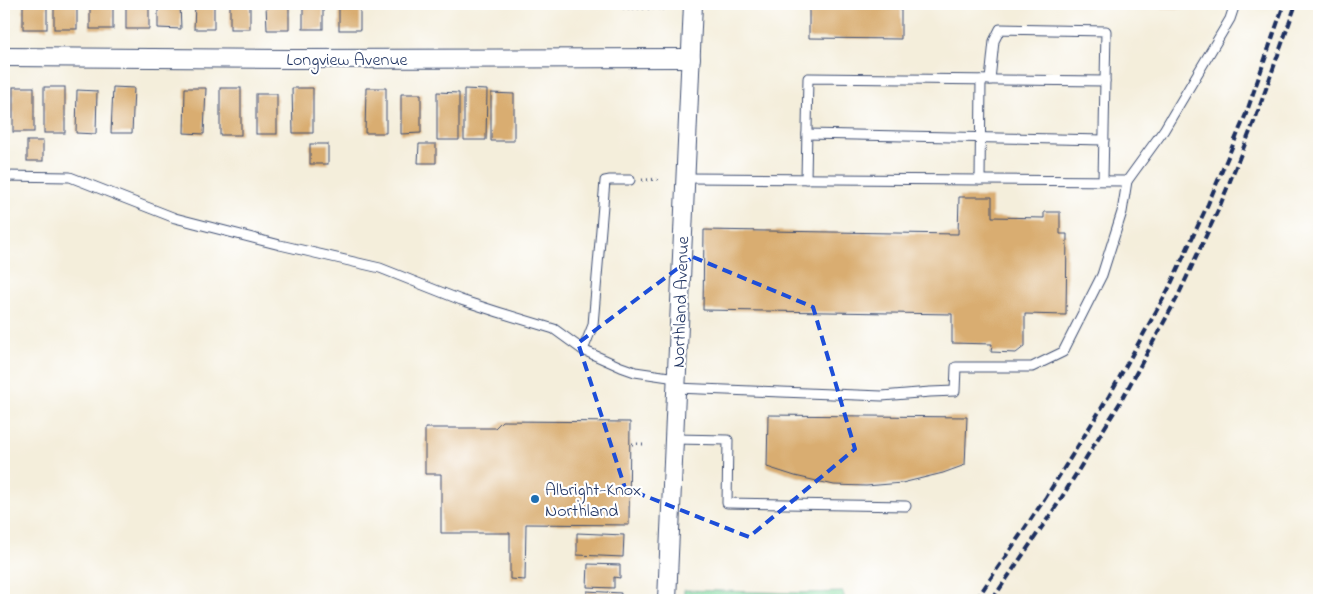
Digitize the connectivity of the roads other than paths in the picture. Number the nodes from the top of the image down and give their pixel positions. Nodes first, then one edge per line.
1 (693, 4) edge
2 (1235, 4) edge
3 (4, 57) edge
4 (690, 58) junction
5 (986, 80) junction
6 (1105, 81) junction
7 (807, 134) junction
8 (981, 137) junction
9 (1104, 140) junction
10 (4, 176) edge
11 (685, 178) junction
12 (806, 179) junction
13 (630, 180) dead end
14 (980, 180) junction
15 (1103, 180) junction
16 (1127, 181) junction
17 (583, 350) junction
18 (676, 383) junction
19 (674, 439) junction
20 (906, 506) dead end
21 (667, 600) edge

1 - 4 street, Northland Avenue
2 - 16 lane
3 - 4 street, Longview Avenue
4 - 11 street, Northland Avenue
5 - 6 lane
5 - 6 lane
5 - 7 lane
5 - 8 lane
6 - 9 lane
7 - 8 lane
7 - 12 lane
8 - 9 lane
8 - 14 lane
9 - 15 lane
10 - 17 lane
11 - 12 lane
11 - 18 street, Northland Avenue
12 - 14 lane
13 - 17 lane
14 - 15 lane
15 - 16 lane
16 - 18 lane
17 - 18 lane
18 - 19 street, Northland Avenue
19 - 20 lane
19 - 21 street, Northland Avenue

